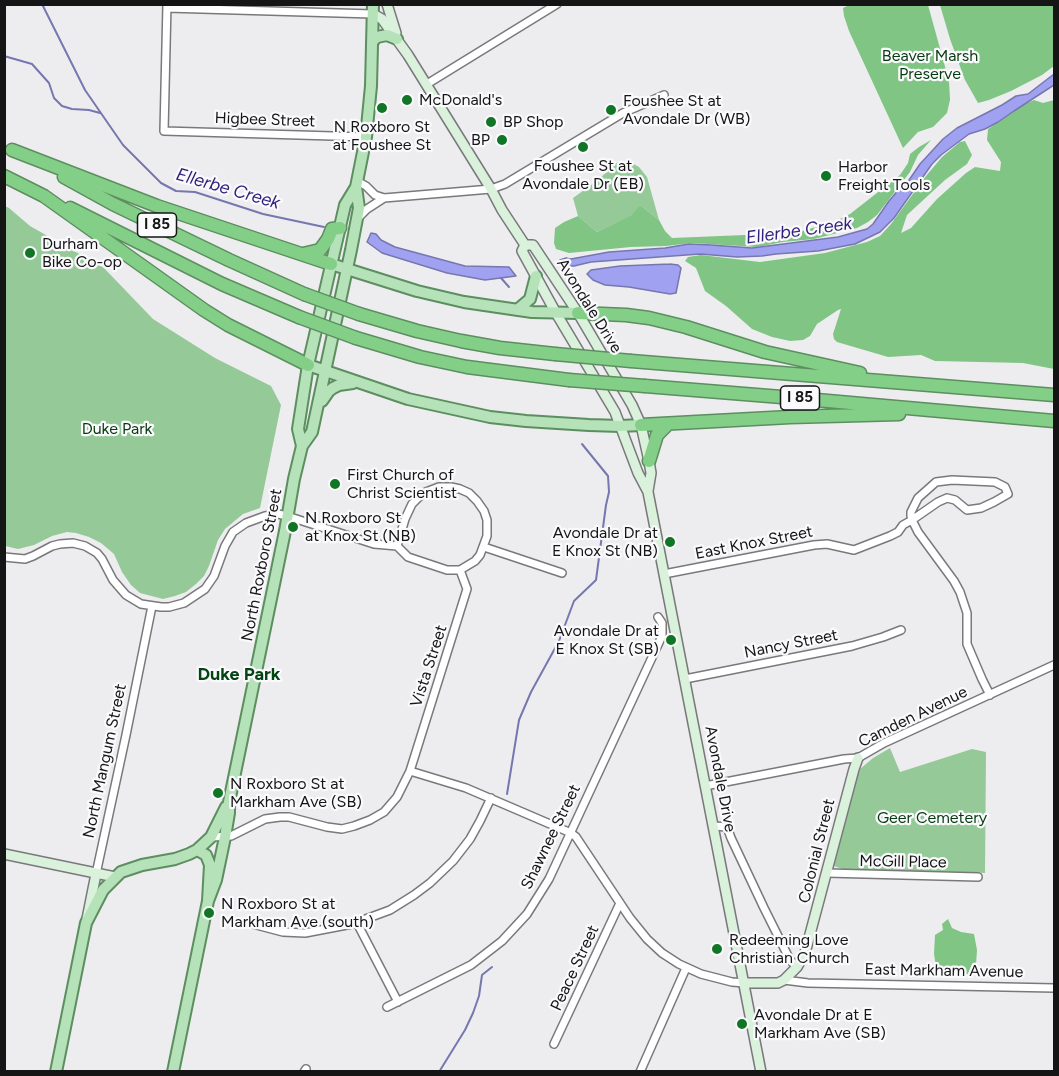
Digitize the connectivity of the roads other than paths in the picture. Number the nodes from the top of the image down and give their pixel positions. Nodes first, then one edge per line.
1 (387, 4) edge
2 (557, 4) edge
3 (167, 6) edge
4 (373, 9) edge
5 (397, 39) junction
6 (372, 42) junction
7 (427, 84) junction
8 (664, 95) dead end
9 (366, 137) junction
10 (8, 148) edge
11 (4, 176) edge
12 (356, 184) junction
13 (490, 189) junction
14 (44, 196) junction
15 (384, 198) junction
16 (356, 220) junction
17 (340, 228) junction
18 (525, 245) junction
19 (303, 254) junction
20 (331, 264) junction
21 (347, 269) junction
22 (536, 276) junction
23 (517, 310) junction
24 (556, 314) junction
25 (578, 314) junction
26 (308, 365) junction
27 (326, 372) junction
28 (357, 383) junction
29 (910, 383) junction
30 (1054, 395) edge
31 (319, 406) junction
32 (954, 413) junction
33 (1054, 421) edge
34 (668, 424) junction
35 (641, 425) junction
36 (620, 426) junction
37 (302, 446) junction
38 (649, 461) junction
39 (648, 492) junction
40 (287, 516) junction
41 (912, 520) junction
42 (397, 546) junction
43 (484, 547) junction
44 (4, 557) edge
45 (460, 570) junction
46 (562, 573) dead end
47 (664, 574) junction
48 (152, 606) junction
49 (658, 617) dead end
50 (901, 630) dead end
51 (1054, 665) edge
52 (685, 680) junction
53 (990, 695) junction
54 (858, 758) junction
55 (410, 771) junction
56 (705, 786) junction
57 (491, 798) junction
58 (229, 802) junction
59 (714, 826) junction
60 (571, 832) junction
61 (211, 837) junction
62 (225, 837) junction
63 (200, 852) junction
64 (4, 854) edge
65 (827, 873) junction
66 (96, 874) junction
67 (115, 877) junction
68 (978, 877) dead end
69 (208, 901) junction
70 (620, 903) junction
71 (86, 923) junction
72 (249, 923) dead end
73 (357, 923) junction
74 (797, 967) junction
75 (686, 968) junction
76 (784, 980) junction
77 (745, 983) junction
78 (1054, 988) edge
79 (398, 1002) junction
80 (387, 1007) dead end
81 (554, 1044) dead end
82 (56, 1071) edge
83 (173, 1071) edge
84 (640, 1071) edge
85 (761, 1071) edge

1 - 5 main road, Avondale Drive
2 - 7 street
3 - 4 street
3 - 9 street, Higbee Street
4 - 5 main road, Avondale Drive
4 - 6 main road, North Roxboro Street
5 - 6 main road
5 - 7 main road, Avondale Drive
6 - 9 main road, North Roxboro Street
7 - 13 main road, Avondale Drive
8 - 13 street
9 - 12 main road, North Roxboro Street
10 - 19 highway
10 - 29 highway, I 85, bridge
11 - 14 highway, I 85
12 - 15 street
12 - 16 main road, North Roxboro Street
12 - 17 main road, North Roxboro Street
13 - 15 street
13 - 18 main road, Avondale Drive
14 - 26 highway
14 - 32 highway, I 85, bridge
15 - 16 street
16 - 21 main road, North Roxboro Street
17 - 19 highway
17 - 20 main road, North Roxboro Street
18 - 22 main road, Avondale Drive
18 - 25 main road, Avondale Drive
19 - 20 highway
20 - 21 main road
20 - 26 main road, North Roxboro Street
21 - 23 main road
21 - 27 main road, North Roxboro Street
22 - 23 main road
22 - 24 main road, Avondale Drive
23 - 24 main road
24 - 25 main road
24 - 36 main road, Avondale Drive
25 - 29 highway
25 - 35 main road, Avondale Drive
26 - 27 main road
26 - 37 main road, North Roxboro Street
27 - 28 main road
27 - 31 main road, North Roxboro Street
28 - 31 main road
28 - 36 main road
29 - 30 highway, I 85
31 - 37 main road, North Roxboro Street
32 - 33 highway, I 85
32 - 34 highway
34 - 35 highway
34 - 38 highway
35 - 36 main road
35 - 38 main road, Avondale Drive
36 - 39 main road, Avondale Drive
37 - 40 main road, North Roxboro Street
38 - 39 main road, Avondale Drive
39 - 47 main road, Avondale Drive
40 - 42 street
40 - 48 street
40 - 58 main road, North Roxboro Street
41 - 41 street, East Knox Street
41 - 47 street, East Knox Street
41 - 53 street
42 - 43 street
42 - 45 street
43 - 45 street
43 - 46 street
44 - 48 street
45 - 55 street, Vista Street
47 - 52 main road, Avondale Drive
48 - 66 street, North Mangum Street
49 - 60 street, Shawnee Street
50 - 52 street, Nancy Street
51 - 53 street, Camden Avenue
52 - 56 main road, Avondale Drive
53 - 54 street, Camden Avenue
54 - 56 street, Camden Avenue
54 - 65 main road, Colonial Street
55 - 57 street
55 - 62 street
56 - 59 main road, Avondale Drive
57 - 60 street
57 - 73 street
58 - 61 main road
58 - 62 main road, North Roxboro Street
59 - 74 street
59 - 77 main road, Avondale Drive
60 - 70 street, East Markham Avenue
60 - 79 street, Shawnee Street
61 - 62 street
61 - 63 main road
62 - 63 main road
62 - 69 main road, North Roxboro Street
63 - 67 main road
63 - 69 main road, North Roxboro Street
64 - 66 main road
65 - 68 street, McGill Place
65 - 74 main road, Colonial Street
66 - 67 main road
66 - 71 main road, North Mangum Street
67 - 71 main road, North Mangum Street
69 - 83 main road, North Roxboro Street
70 - 75 street, East Markham Avenue
70 - 81 street, Peace Street
71 - 82 main road, North Mangum Street
72 - 73 street
73 - 79 street
74 - 76 main road, Colonial Street
75 - 77 street, East Markham Avenue
75 - 84 street
76 - 77 main road, East Markham Avenue
76 - 78 street, East Markham Avenue
77 - 85 main road, Avondale Drive
79 - 80 street, Shawnee Street

